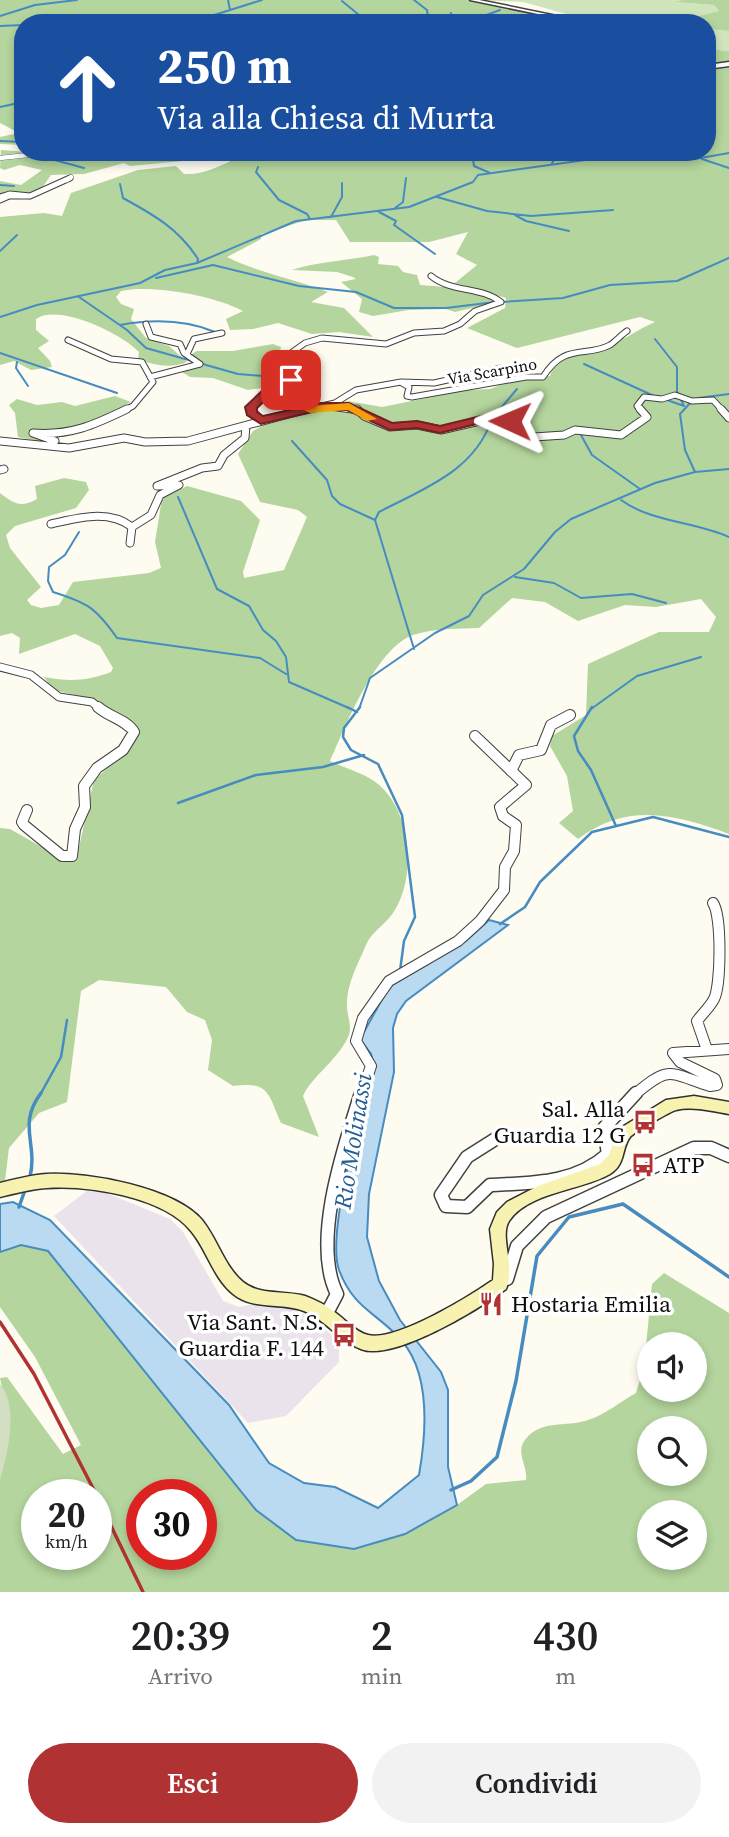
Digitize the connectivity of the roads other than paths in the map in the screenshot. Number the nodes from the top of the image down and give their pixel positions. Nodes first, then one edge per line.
1 (472, 0) edge
2 (543, 14) edge
3 (71, 177) dead end
4 (0, 198) edge
5 (431, 276) dead end
6 (146, 324) dead end
7 (627, 331) dead end
8 (222, 332) dead end
9 (68, 340) dead end
10 (187, 354) junction
11 (501, 368) dead end
12 (150, 377) junction
13 (401, 383) junction
14 (321, 407) junction
15 (729, 418) edge
16 (261, 420) junction
17 (246, 426) junction
18 (0, 441) edge
19 (69, 447) junction
20 (51, 524) dead end
21 (132, 527) junction
22 (130, 543) dead end
23 (0, 667) edge
24 (569, 715) dead end
25 (475, 736) dead end
26 (511, 771) junction
27 (27, 810) dead end
28 (713, 903) dead end
29 (729, 1049) edge
30 (707, 1050) junction
31 (729, 1108) edge
32 (497, 1138) dead end
33 (729, 1156) edge
34 (555, 1184) junction
35 (0, 1189) edge
36 (500, 1284) junction
37 (327, 1313) junction
38 (416, 1332) joint

1 - 2 street
3 - 4 street
5 - 16 street
6 - 10 street
7 - 13 street, Via Scarpino
8 - 10 street
9 - 12 street
10 - 12 street
11 - 13 street
12 - 19 street
13 - 14 street
14 - 15 street
14 - 16 street
16 - 17 street
17 - 19 street
17 - 21 street
18 - 19 street
20 - 21 street
21 - 22 street
23 - 27 street
24 - 26 street
25 - 26 street
26 - 37 street
28 - 30 street
29 - 30 street
30 - 34 street
31 - 34 main road
32 - 34 street
33 - 36 street
34 - 36 main road
35 - 37 main road
36 - 38 main road
37 - 38 main road

